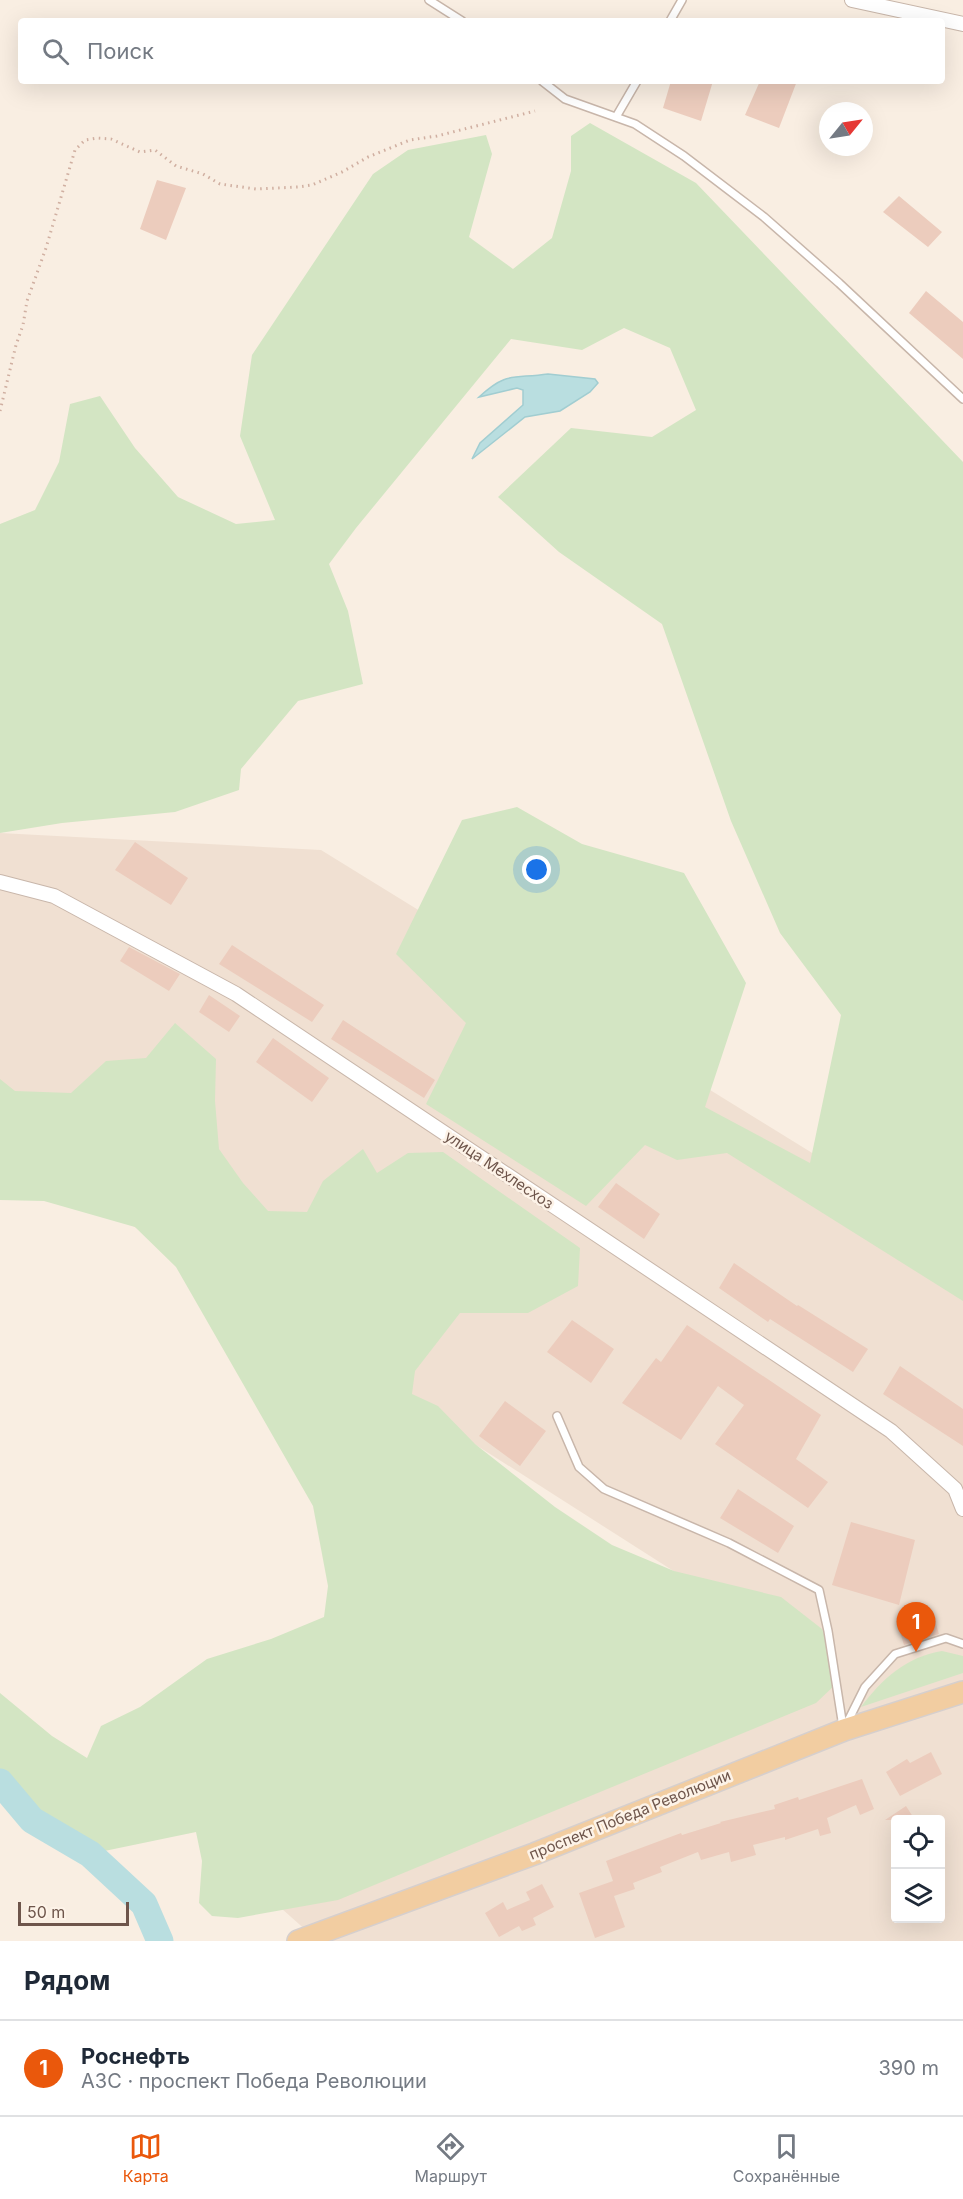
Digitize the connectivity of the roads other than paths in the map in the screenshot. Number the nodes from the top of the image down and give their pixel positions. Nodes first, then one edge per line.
1 (429, 0) edge
2 (682, 0) edge
3 (852, 0) edge
4 (457, 18) edge
5 (672, 18) edge
6 (935, 18) edge
7 (945, 20) edge
8 (963, 24) edge
9 (546, 84) edge
10 (635, 84) edge
11 (616, 117) junction
12 (963, 399) edge
13 (0, 882) edge
14 (557, 1416) dead end
15 (963, 1509) edge
16 (963, 1644) edge
17 (963, 1692) edge
18 (843, 1730) junction
19 (298, 1941) edge

1 - 4 lane
2 - 5 lane
3 - 6 street
7 - 8 street
9 - 11 lane
10 - 11 lane
11 - 12 lane
13 - 15 street, улица Мехлесхоз
14 - 18 lane
16 - 18 lane
17 - 18 main road, проспект Победа Революции
18 - 19 main road, проспект Победа Революции

